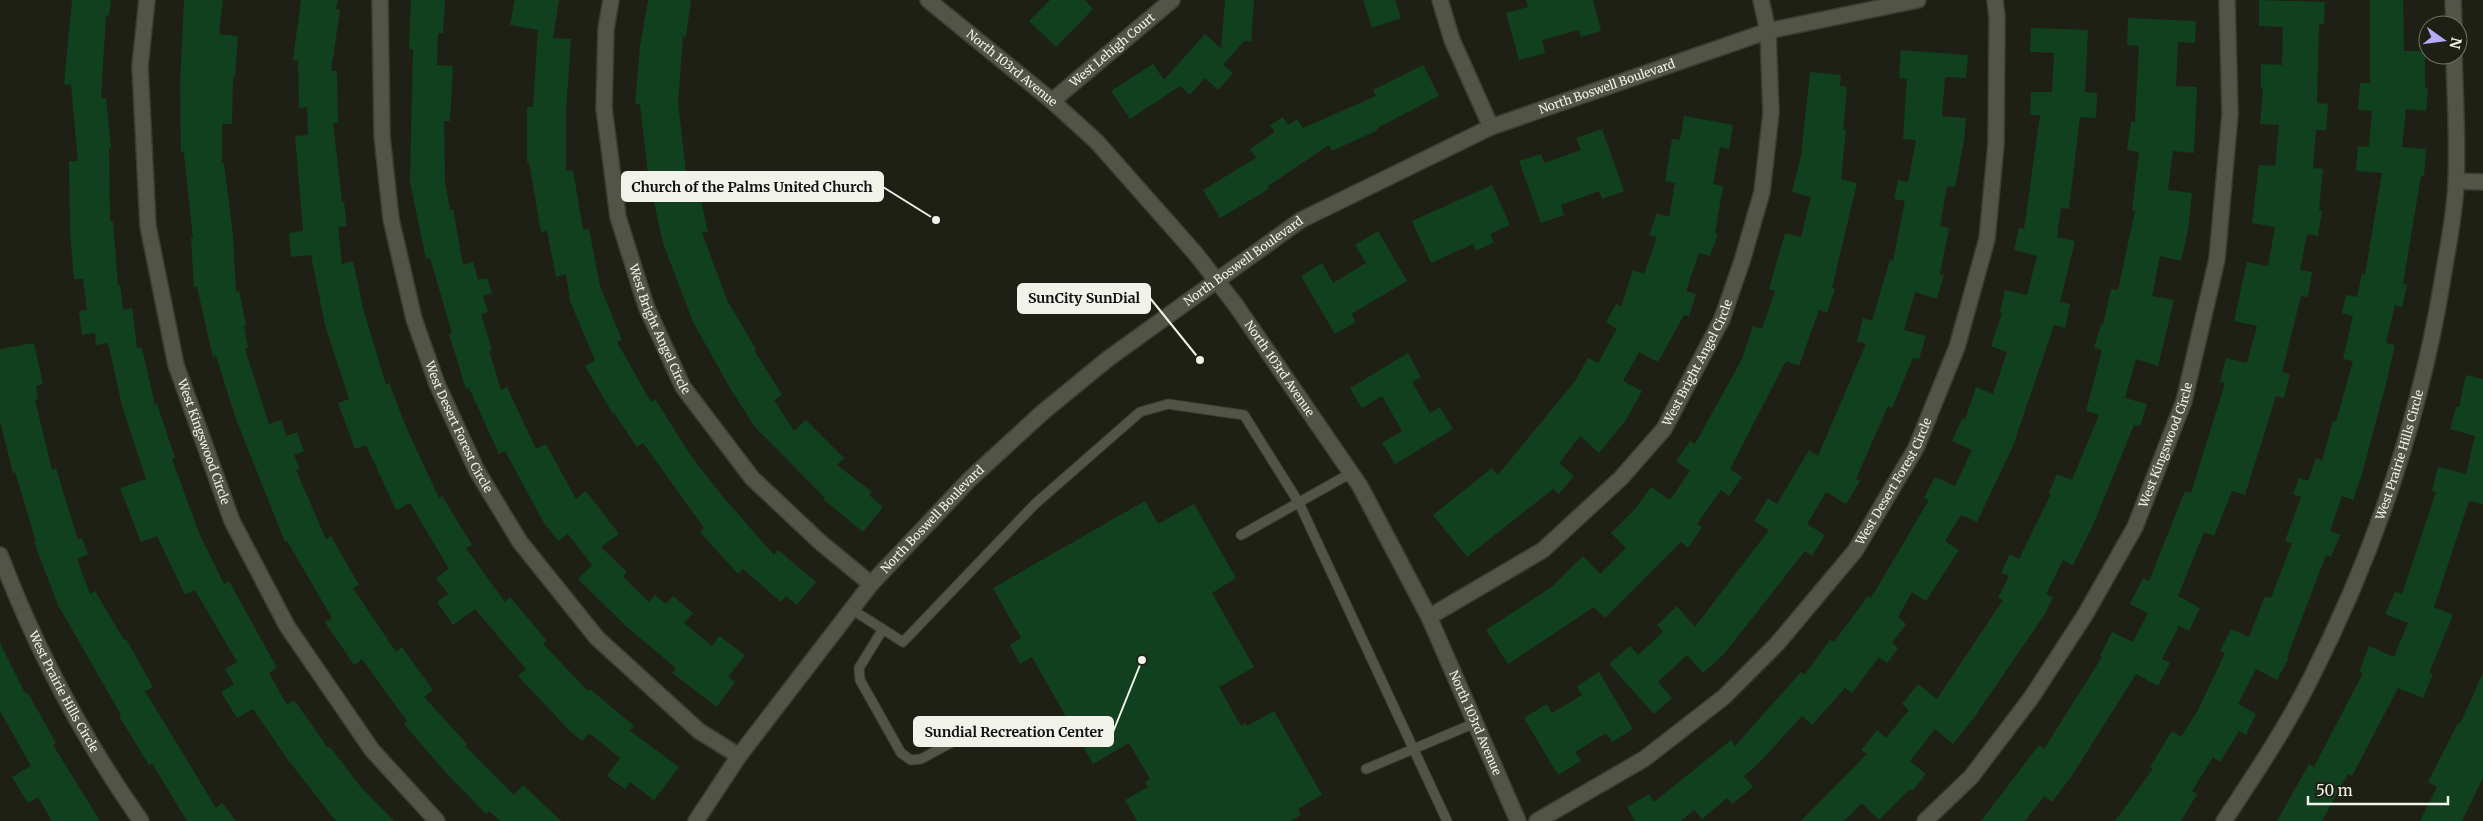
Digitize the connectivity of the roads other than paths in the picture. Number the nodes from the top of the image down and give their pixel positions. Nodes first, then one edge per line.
1 (147, 0) edge
2 (380, 0) edge
3 (611, 0) edge
4 (928, 0) edge
5 (1172, 0) edge
6 (1440, 0) edge
7 (1761, 0) edge
8 (1918, 0) edge
9 (1995, 0) edge
10 (2226, 0) edge
11 (2453, 0) edge
12 (2454, 15) edge
13 (1768, 31) junction
14 (2454, 65) edge
15 (1052, 101) junction
16 (1491, 127) junction
17 (2456, 181) junction
18 (2483, 182) edge
19 (1216, 279) junction
20 (1351, 473) junction
21 (1299, 503) junction
22 (1241, 534) dead end
23 (0, 555) edge
24 (871, 584) junction
25 (851, 608) junction
26 (1429, 616) junction
27 (883, 629) junction
28 (1475, 723) junction
29 (960, 738) dead end
30 (1415, 748) junction
31 (739, 756) junction
32 (1366, 769) dead end
33 (141, 821) edge
34 (437, 821) edge
35 (696, 821) edge
36 (1448, 821) edge
37 (1518, 821) edge
38 (1537, 821) edge
39 (1925, 821) edge
40 (2224, 821) edge

1 - 34 street, West Kingswood Circle
2 - 31 street, West Desert Forest Circle
3 - 24 street, West Bright Angel Circle
4 - 15 street, North 103rd Avenue
5 - 15 street, West Lehigh Court
6 - 16 street
7 - 13 street, West Bright Angel Circle
8 - 13 street, North Boswell Boulevard
9 - 38 street, West Desert Forest Circle
10 - 39 street, West Kingswood Circle
11 - 12 street
13 - 16 street, North Boswell Boulevard
13 - 26 street, West Bright Angel Circle
14 - 17 street, West Prairie Hills Circle
15 - 19 street, North 103rd Avenue
16 - 19 street, North Boswell Boulevard
17 - 18 street
17 - 40 street, West Prairie Hills Circle
19 - 20 street, North 103rd Avenue
19 - 24 street, North Boswell Boulevard
20 - 21 lane
20 - 26 street, North 103rd Avenue
21 - 22 lane
21 - 27 lane
21 - 30 lane
23 - 33 street, West Prairie Hills Circle
24 - 25 street, North Boswell Boulevard
25 - 27 lane
25 - 31 street, North Boswell Boulevard
26 - 28 street, North 103rd Avenue
27 - 29 lane
28 - 30 lane
28 - 37 street, North 103rd Avenue
30 - 32 lane
30 - 36 lane
31 - 35 street, North Boswell Boulevard

